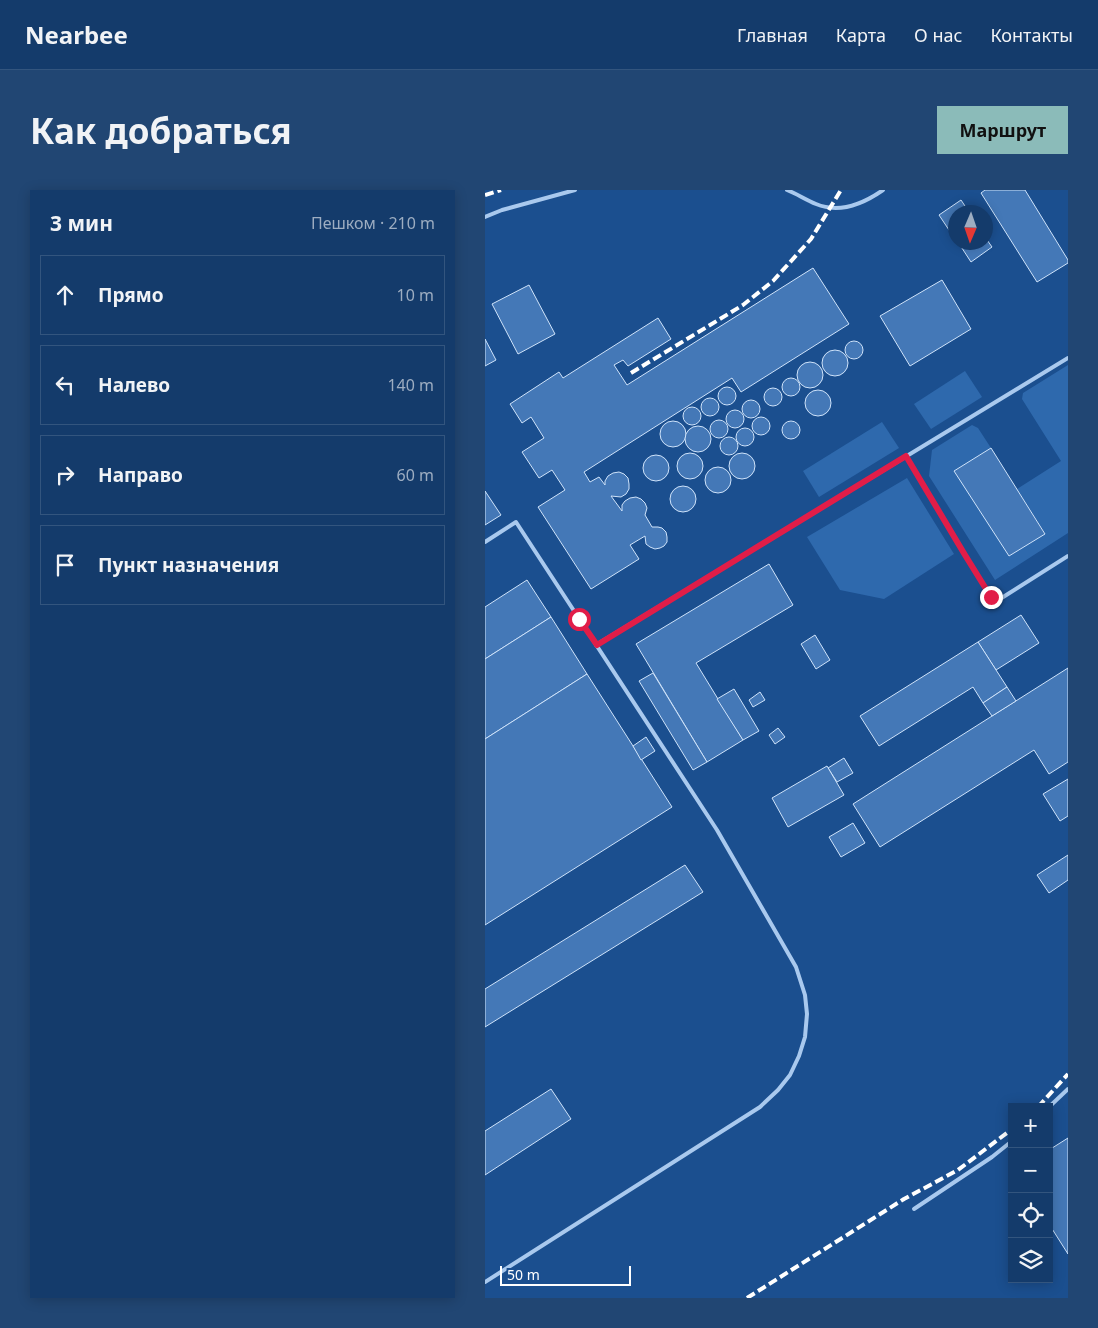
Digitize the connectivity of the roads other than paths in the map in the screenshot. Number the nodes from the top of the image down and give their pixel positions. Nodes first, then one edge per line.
1 (575, 190) edge
2 (787, 190) edge
3 (883, 190) edge
4 (485, 217) edge
5 (1068, 358) edge
6 (906, 456) junction
7 (485, 542) edge
8 (1068, 556) edge
9 (597, 645) junction
10 (1068, 1089) edge
11 (1053, 1103) edge
12 (1008, 1144) edge
13 (914, 1209) dead end
14 (485, 1282) edge

1 - 4 lane
2 - 3 lane
5 - 6 lane
6 - 8 lane
6 - 9 lane
7 - 9 lane
9 - 14 lane
10 - 11 lane
12 - 13 lane

